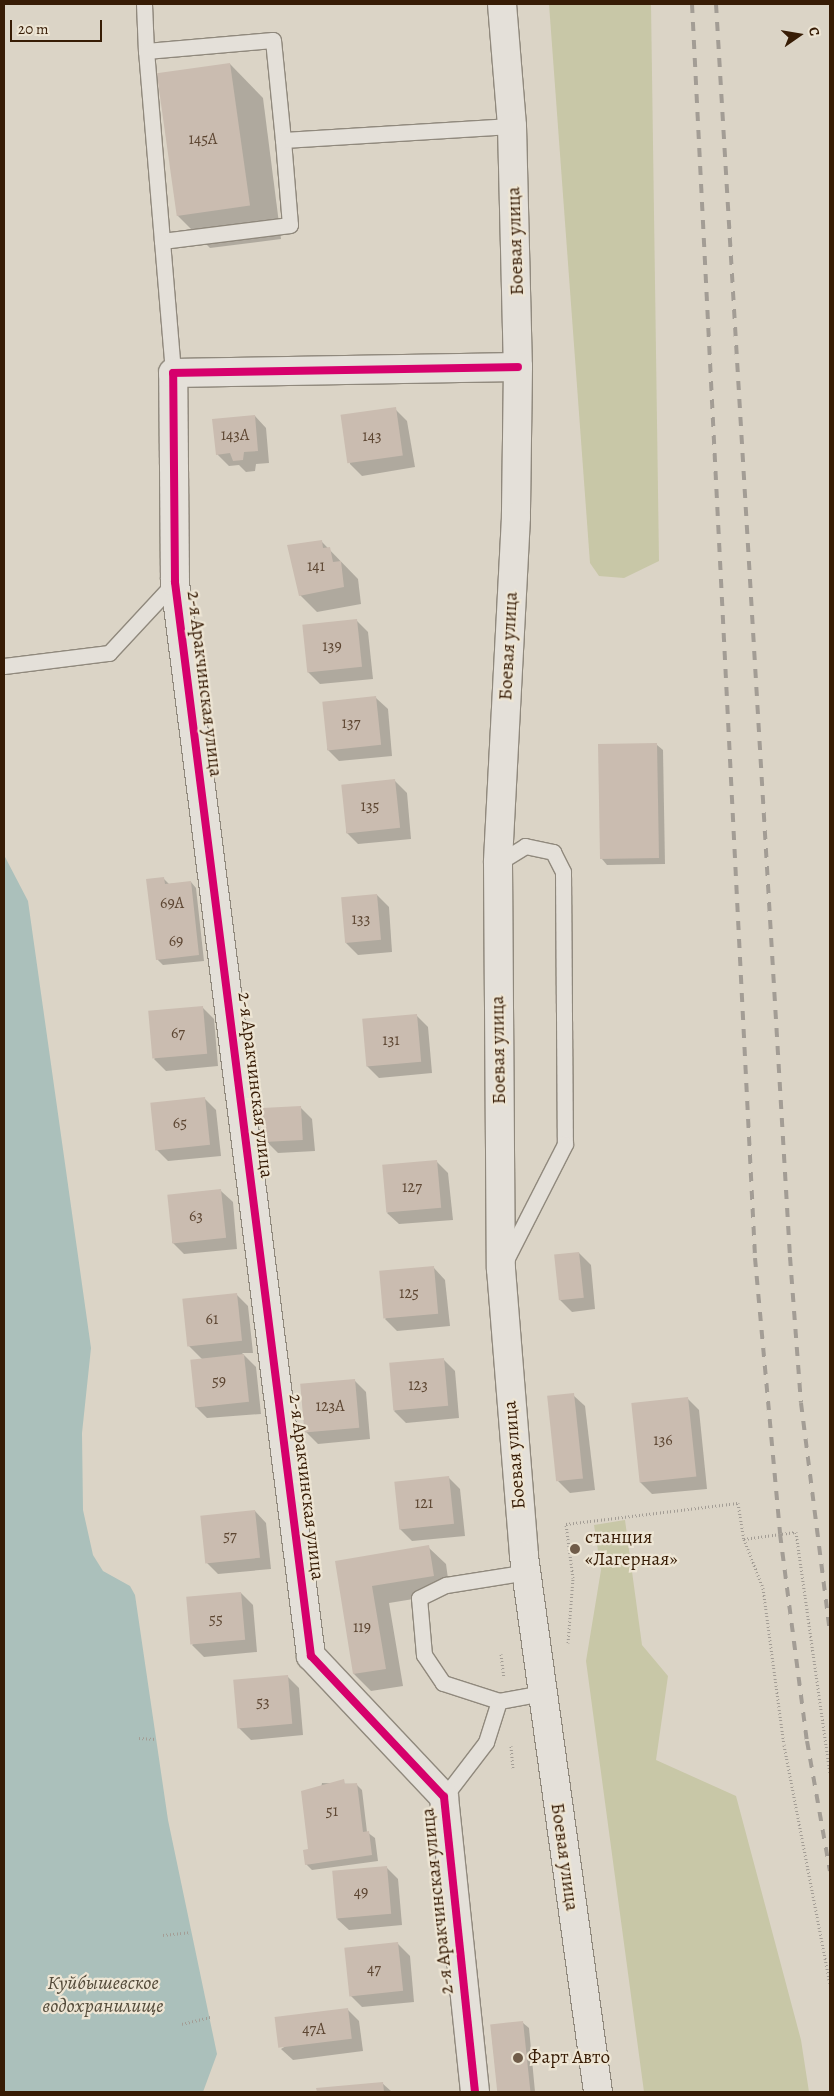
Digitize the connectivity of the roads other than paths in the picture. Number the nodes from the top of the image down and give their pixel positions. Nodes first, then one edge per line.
1 (144, 4) edge
2 (502, 4) edge
3 (146, 51) junction
4 (512, 126) junction
5 (283, 140) junction
6 (162, 241) junction
7 (518, 366) junction
8 (173, 373) junction
9 (175, 582) junction
10 (4, 666) edge
11 (498, 863) junction
12 (501, 1268) junction
13 (527, 1572) junction
14 (543, 1693) junction
15 (499, 1700) junction
16 (444, 1797) junction
17 (475, 2092) edge
18 (598, 2092) edge

1 - 3 lane
2 - 4 street, Боевая улица
3 - 5 lane
3 - 6 lane
4 - 5 lane
4 - 7 street, Боевая улица
5 - 6 lane
6 - 8 lane
7 - 8 street
7 - 11 street, Боевая улица
8 - 9 street, 2-я Аракчинская улица
9 - 10 lane
9 - 16 street, 2-я Аракчинская улица
11 - 12 street, Боевая улица
11 - 12 lane
12 - 13 street, Боевая улица
13 - 14 street, Боевая улица
13 - 15 lane
14 - 15 lane
14 - 18 street, Боевая улица
15 - 16 lane
16 - 17 street, 2-я Аракчинская улица

